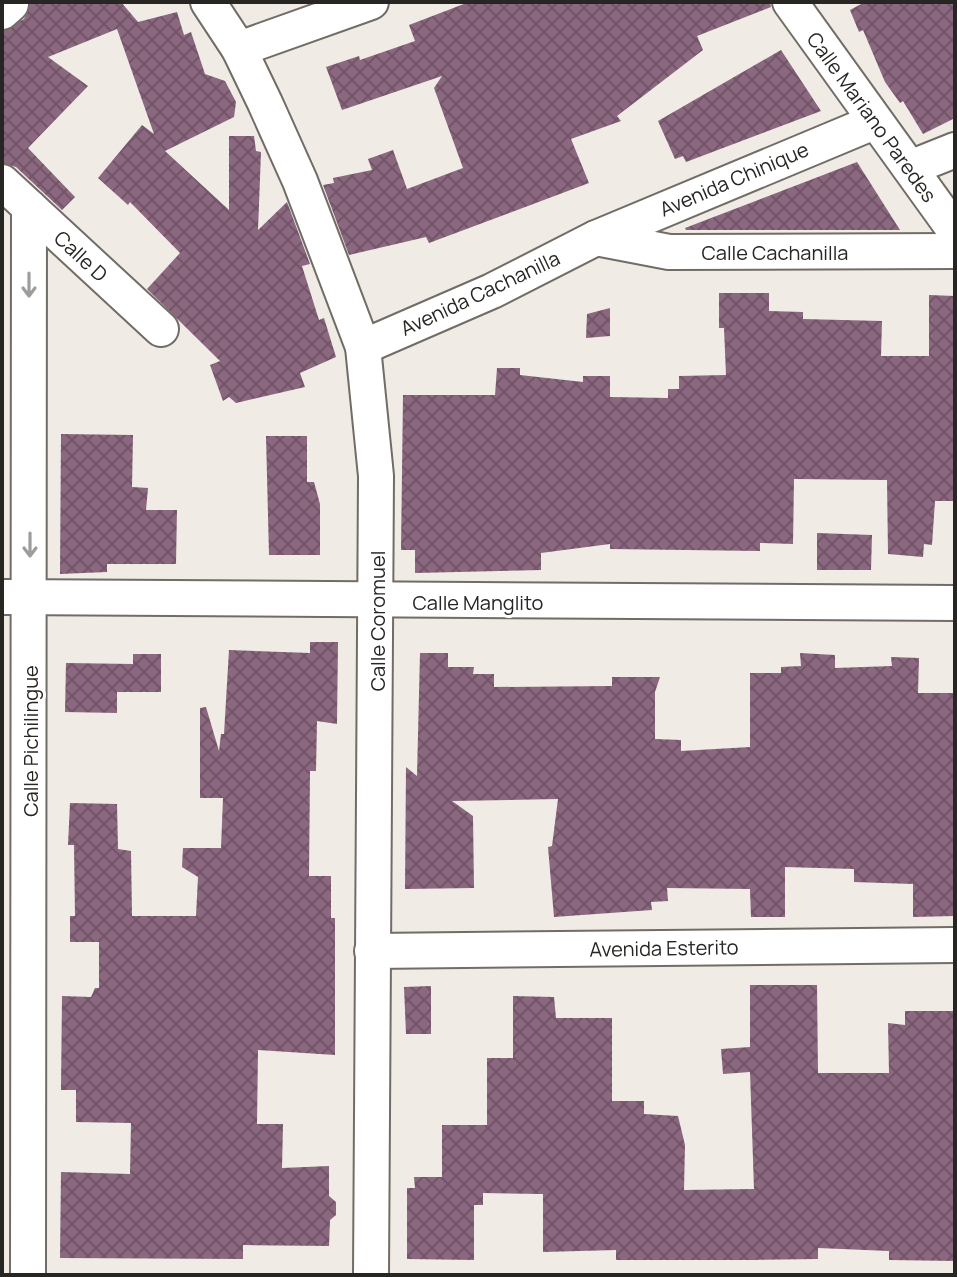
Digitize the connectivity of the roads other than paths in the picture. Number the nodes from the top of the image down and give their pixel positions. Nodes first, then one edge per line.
1 (208, 2) edge
2 (371, 2) edge
3 (790, 2) edge
4 (239, 49) junction
5 (874, 122) junction
6 (955, 150) edge
7 (910, 168) junction
8 (2, 182) edge
9 (29, 207) junction
10 (955, 231) edge
11 (596, 238) junction
12 (955, 251) edge
13 (161, 329) dead end
14 (363, 347) junction
15 (16, 597) edge
16 (378, 601) junction
17 (955, 603) edge
18 (955, 945) edge
19 (372, 951) junction
20 (28, 1275) edge
21 (371, 1275) edge

1 - 4 street, Calle Coromuel
2 - 4 street
3 - 5 street, Calle Mariano Paredes
4 - 14 street, Calle Coromuel
5 - 7 street, Calle Mariano Paredes
5 - 11 street, Avenida Chinique
6 - 7 street
7 - 10 street, Calle Mariano Paredes
8 - 9 street, Calle D
9 - 13 street, Calle D
9 -> 15 street, Calle Pichilingue
11 - 12 street, Calle Cachanilla
11 - 14 street, Avenida Cachanilla
14 - 16 street, Calle Coromuel
15 - 16 street, Calle Manglito
15 - 20 street, Calle Pichilingue
16 - 17 street, Calle Manglito
16 - 19 street, Calle Coromuel
18 - 19 street, Avenida Esterito
19 - 21 street, Calle Coromuel

